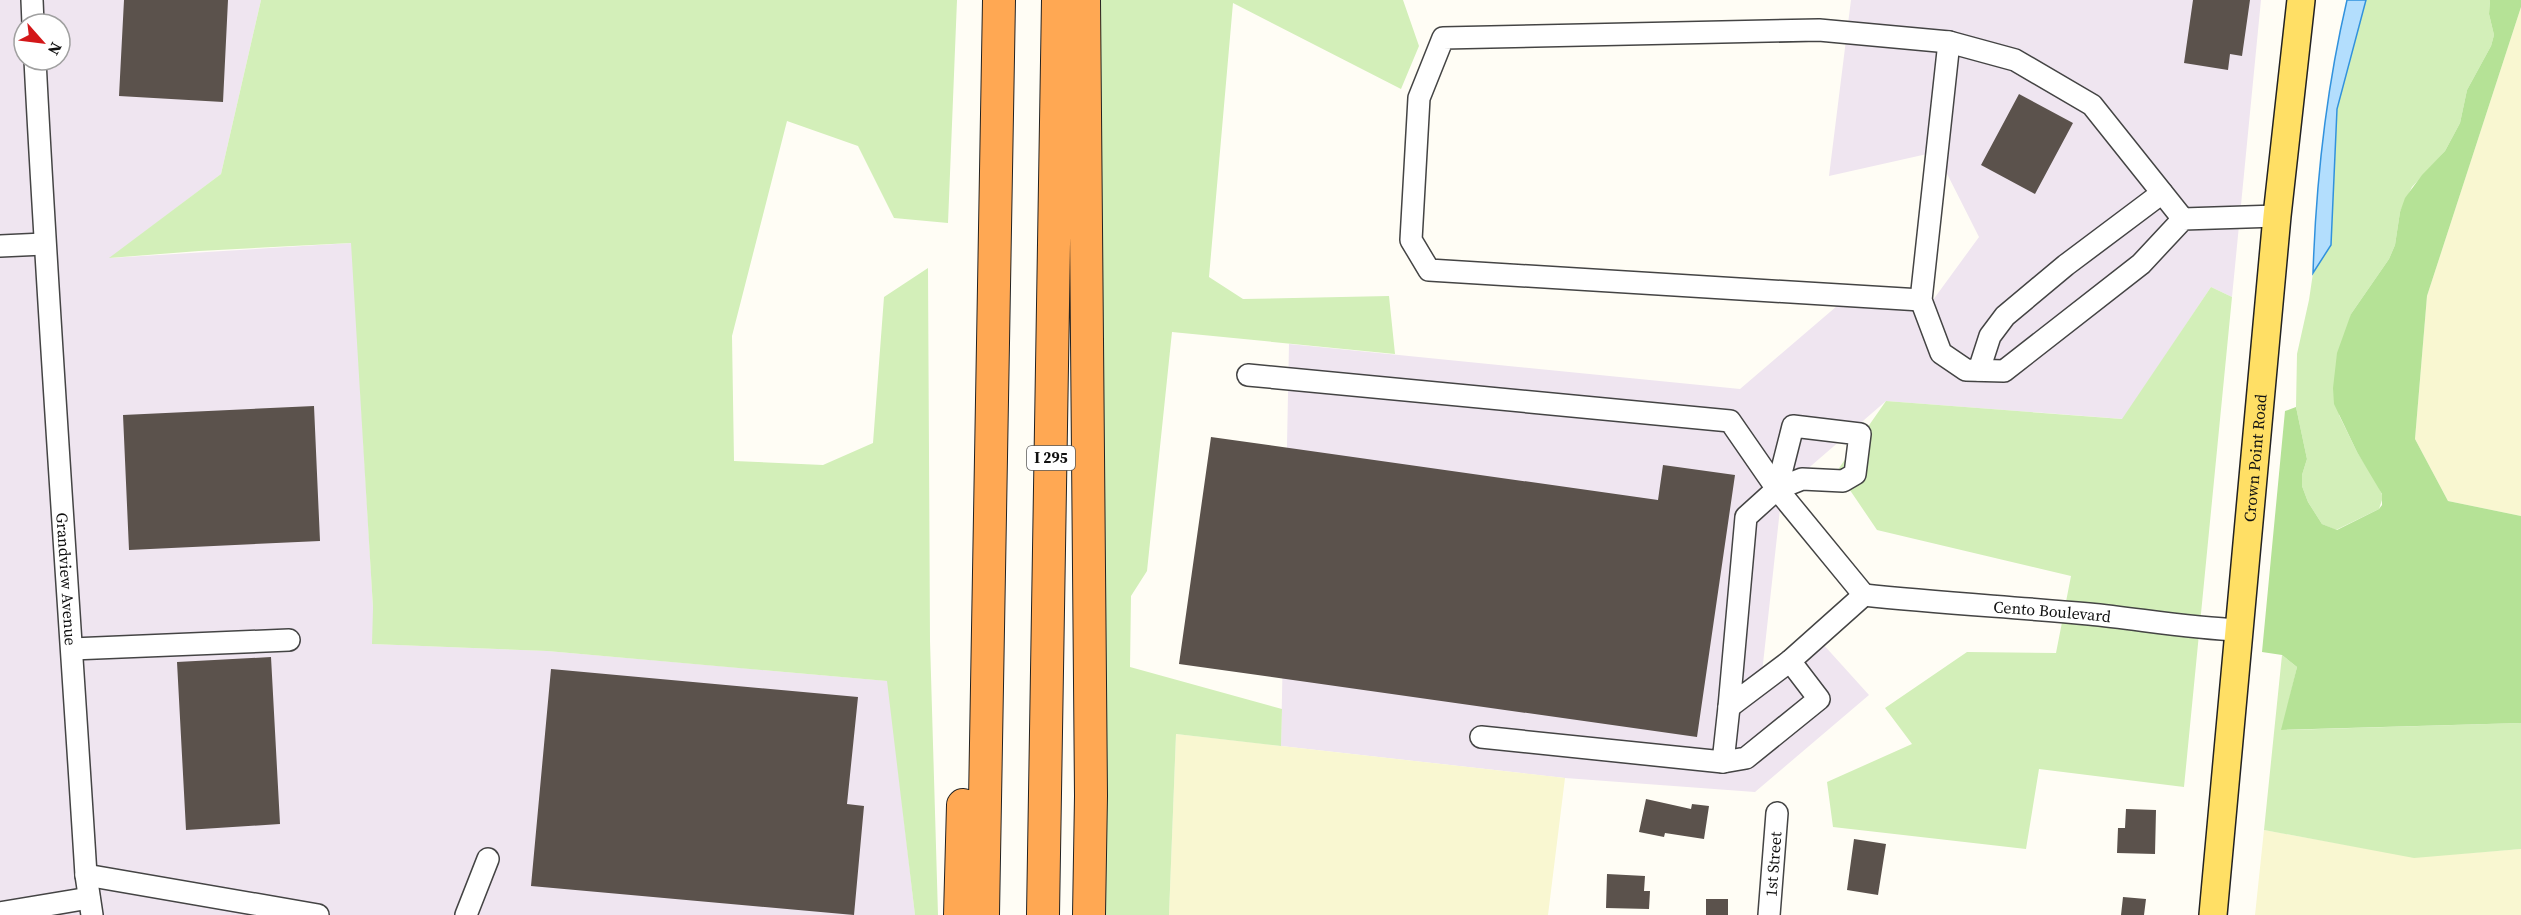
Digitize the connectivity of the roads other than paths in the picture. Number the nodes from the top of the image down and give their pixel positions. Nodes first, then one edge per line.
1 (999, 0) edge
2 (1059, 0) edge
3 (1084, 0) edge
4 (2301, 0) edge
5 (1949, 42) junction
6 (36, 72) edge
7 (2162, 193) junction
8 (2277, 216) junction
9 (2183, 219) junction
10 (44, 244) junction
11 (0, 246) edge
12 (1921, 300) junction
13 (1978, 370) junction
14 (1248, 375) dead end
15 (993, 402) junction
16 (1777, 489) junction
17 (1864, 595) junction
18 (2239, 630) junction
19 (289, 640) dead end
20 (72, 649) junction
21 (1790, 661) junction
22 (1729, 707) junction
23 (1481, 737) dead end
24 (1723, 762) junction
25 (1045, 791) junction
26 (1777, 813) dead end
27 (488, 859) dead end
28 (86, 875) junction
29 (95, 910) edge
30 (0, 913) edge
31 (318, 915) edge
32 (466, 915) edge
33 (960, 915) edge
34 (983, 915) edge
35 (1043, 915) edge
36 (1062, 915) edge
37 (1089, 915) edge
38 (1769, 915) edge
39 (2213, 915) edge

1 - 15 highway
2 - 25 highway, I 295
3 - 37 highway
4 - 8 main road, Crown Point Road
5 - 7 street
5 - 12 street
5 - 12 street
6 - 10 street, Grandview Avenue
7 - 9 street
7 - 13 street
8 - 9 street
8 - 18 main road, Crown Point Road
9 - 13 street
10 - 11 street
10 - 20 street, Grandview Avenue
12 - 13 street
14 - 16 street
15 - 33 highway
15 - 34 highway
16 - 17 street
16 - 22 street
17 - 18 street, Cento Boulevard
17 - 21 street
18 - 39 main road, Crown Point Road
19 - 20 street
20 - 28 street, Grandview Avenue
21 - 22 street
21 - 24 street
22 - 24 street
23 - 24 street
25 - 35 highway, I 295
25 - 36 highway
26 - 38 street, 1st Street
27 - 32 street
28 - 29 street, Grandview Avenue
28 - 31 street
29 - 30 street

